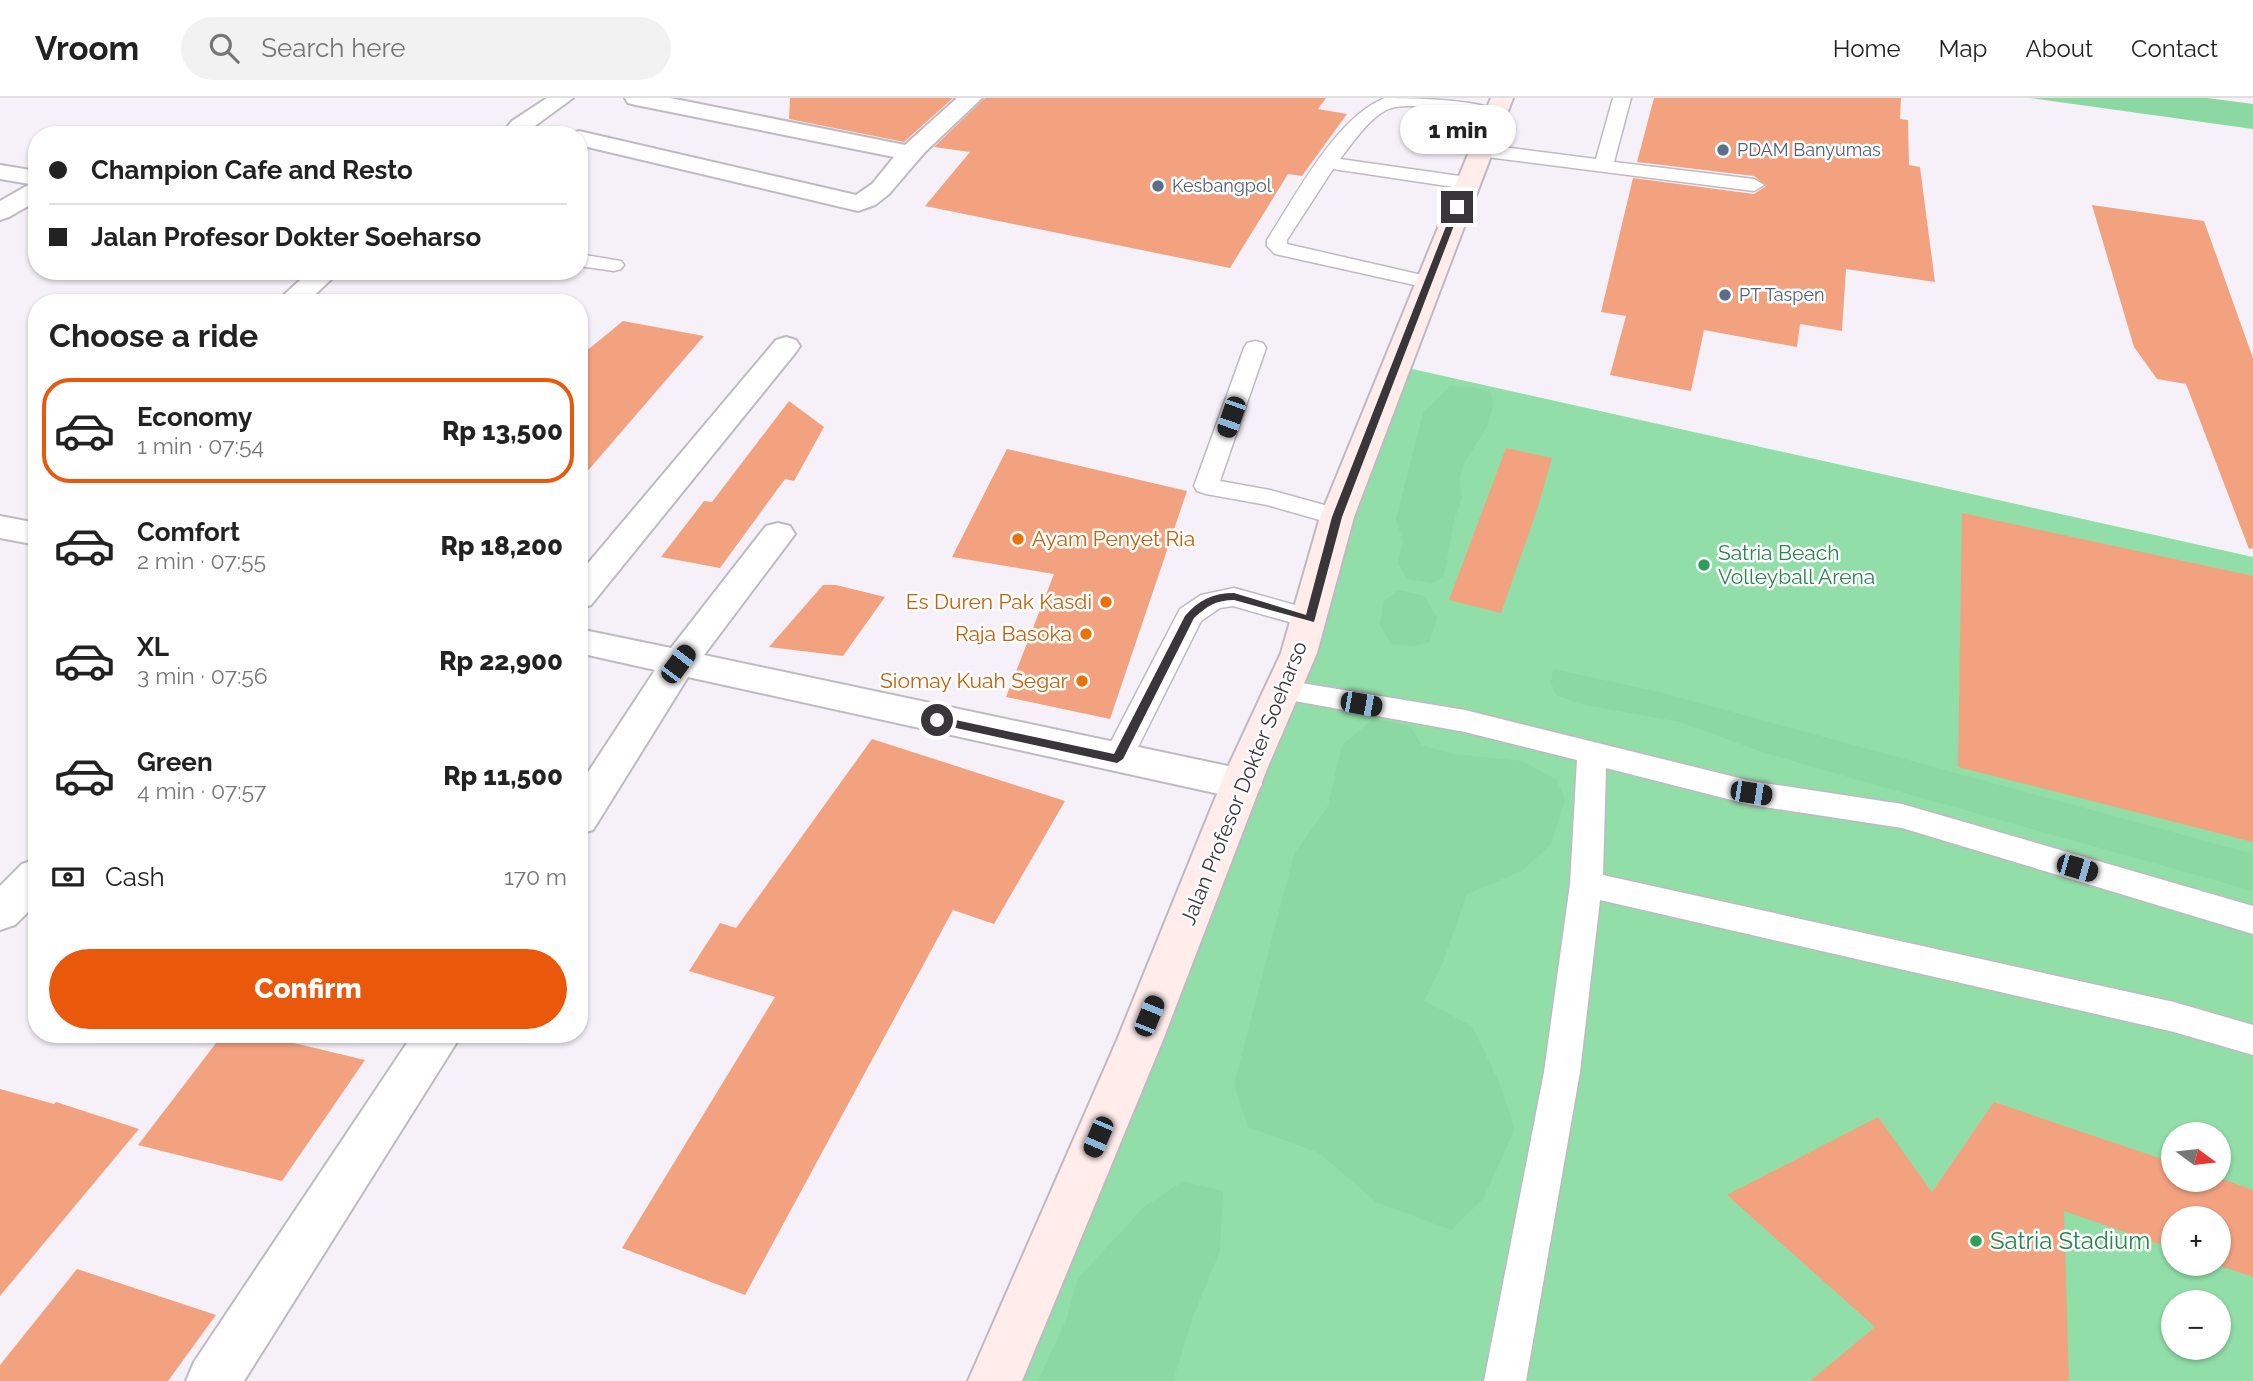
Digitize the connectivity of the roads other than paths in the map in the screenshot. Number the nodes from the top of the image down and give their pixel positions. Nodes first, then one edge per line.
1 (562, 98) edge
2 (636, 98) edge
3 (971, 98) edge
4 (1622, 98) edge
5 (1498, 106) edge
6 (520, 126) edge
7 (588, 140) edge
8 (910, 153) junction
9 (1329, 163) junction
10 (1604, 165) junction
11 (1473, 166) junction
12 (0, 172) edge
13 (28, 177) edge
14 (1755, 185) dead end
15 (28, 195) edge
16 (0, 212) edge
17 (588, 261) edge
18 (614, 265) dead end
19 (316, 280) edge
20 (1428, 282) junction
21 (300, 294) edge
22 (786, 346) dead end
23 (1255, 348) dead end
24 (1337, 517) junction
25 (778, 534) dead end
26 (588, 586) edge
27 (1310, 619) junction
28 (588, 643) edge
29 (678, 664) junction
30 (1283, 690) junction
31 (1592, 753) junction
32 (1117, 759) junction
33 (1242, 785) junction
34 (588, 805) edge
35 (1586, 884) junction
36 (28, 885) edge
37 (0, 913) edge
38 (2253, 920) edge
39 (2253, 1040) edge
40 (433, 1043) edge
41 (213, 1381) edge
42 (995, 1381) edge
43 (1505, 1381) edge

1 - 6 street
2 - 8 street
3 - 8 street
4 - 10 lane
5 - 9 lane
5 - 11 street, Jalan Profesor Dokter Soeharso
7 - 8 street
9 - 11 lane
9 - 20 lane
10 - 11 lane
10 - 14 lane
11 - 20 street, Jalan Profesor Dokter Soeharso
12 - 13 street
15 - 16 street
17 - 18 lane
19 - 21 street
20 - 24 street, Jalan Profesor Dokter Soeharso
22 - 26 street
23 - 24 lane
24 - 27 street, Jalan Profesor Dokter Soeharso
25 - 29 street
27 - 30 street, Jalan Profesor Dokter Soeharso
27 - 32 lane
28 - 29 street
29 - 32 street
29 - 34 street
30 - 31 lane
30 - 33 street, Jalan Profesor Dokter Soeharso
31 - 35 lane
31 - 38 lane
32 - 33 street
33 - 42 street, Jalan Profesor Dokter Soeharso
35 - 39 lane
35 - 43 lane
36 - 37 street
40 - 41 street

